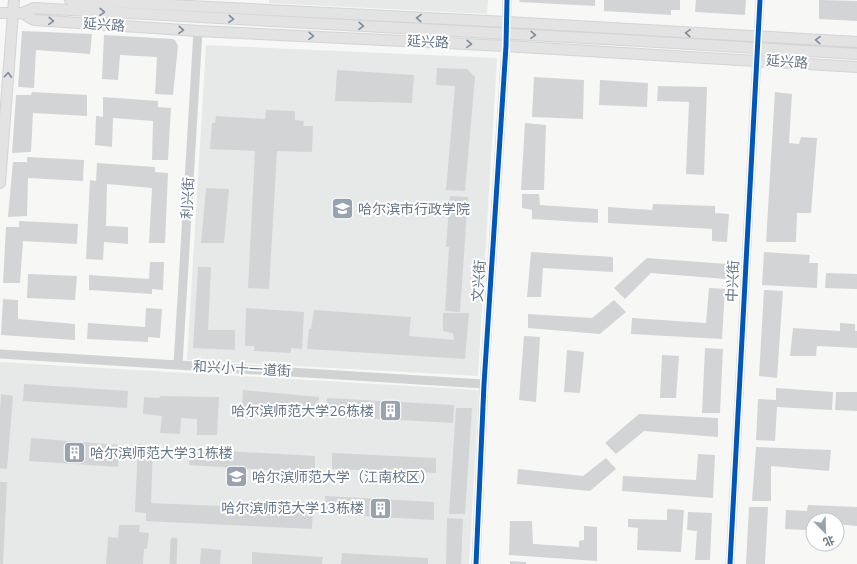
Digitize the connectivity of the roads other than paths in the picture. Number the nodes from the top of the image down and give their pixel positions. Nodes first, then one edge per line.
1 (14, 0) edge
2 (70, 0) edge
3 (507, 0) edge
4 (760, 0) edge
5 (101, 1) edge
6 (0, 13) edge
7 (18, 13) junction
8 (507, 22) junction
9 (198, 31) junction
10 (507, 34) junction
11 (758, 37) junction
12 (857, 42) edge
13 (506, 46) junction
14 (758, 48) junction
15 (857, 54) edge
16 (757, 60) junction
17 (857, 67) edge
18 (0, 183) edge
19 (0, 354) edge
20 (178, 365) junction
21 (484, 384) junction
22 (174, 541) dead end
23 (173, 564) edge
24 (476, 564) edge
25 (730, 564) edge

1 - 7 main road
2 - 5 main road, 延兴路
3 - 8 street, 文兴街
4 - 11 street, 中兴街
8 -> 5 main road, 延兴路
6 - 7 main road, 延兴路
7 -> 9 main road, 延兴路
7 -> 10 main road
18 -> 7 main road
8 - 10 street, 文兴街
11 -> 8 main road, 延兴路
9 -> 13 main road, 延兴路
9 - 20 street, 利兴街
10 - 13 street, 文兴街
10 -> 14 main road
12 -> 11 main road, 延兴路
11 - 14 street, 中兴街
13 - 16 main road, 延兴路
13 - 21 street, 文兴街
14 - 15 main road
14 - 16 street, 中兴街
16 - 17 main road, 延兴路
16 - 25 street, 中兴街
19 - 20 street, 和兴小十一道街
20 - 21 street, 和兴小十一道街
21 - 24 street, 文兴街
22 - 23 street

